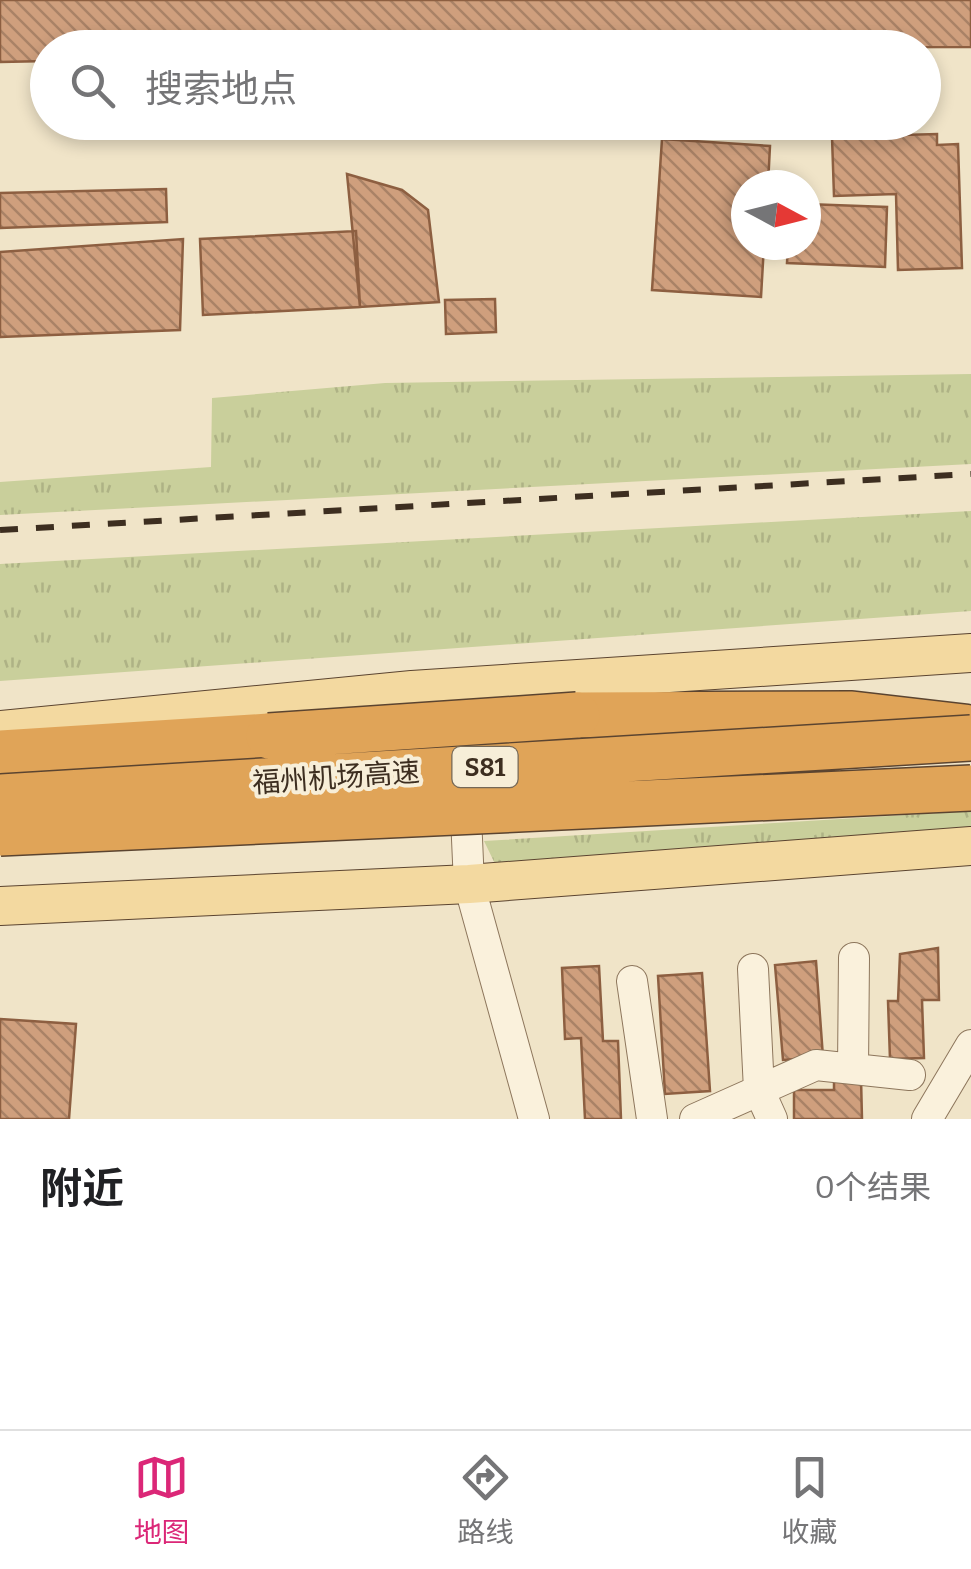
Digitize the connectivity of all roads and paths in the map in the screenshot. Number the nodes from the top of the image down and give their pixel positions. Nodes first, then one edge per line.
1 (971, 653) edge
2 (460, 686) junction
3 (971, 727) edge
4 (0, 730) edge
5 (971, 738) edge
6 (0, 753) edge
7 (971, 788) edge
8 (0, 798) edge
9 (0, 833) edge
10 (971, 846) edge
11 (469, 884) junction
12 (0, 906) edge
13 (854, 958) dead end
14 (752, 969) dead end
15 (632, 981) dead end
16 (971, 1045) edge
17 (853, 1069) junction
18 (910, 1076) dead end
19 (759, 1090) junction
20 (534, 1119) edge
21 (652, 1119) edge
22 (695, 1119) edge
23 (772, 1119) edge
24 (927, 1119) edge

1 - 2 main road
2 - 4 main road
2 - 11 street
3 - 6 highway, bridge
5 - 8 highway, 福州机场高速 / S81, bridge
7 - 9 highway, 福州机场高速 / S81, bridge
10 - 11 main road
11 - 12 main road
11 - 20 street
13 - 17 street
14 - 19 street
15 - 21 street
16 - 24 street
17 - 18 street
17 - 19 street
19 - 22 street
19 - 23 street

